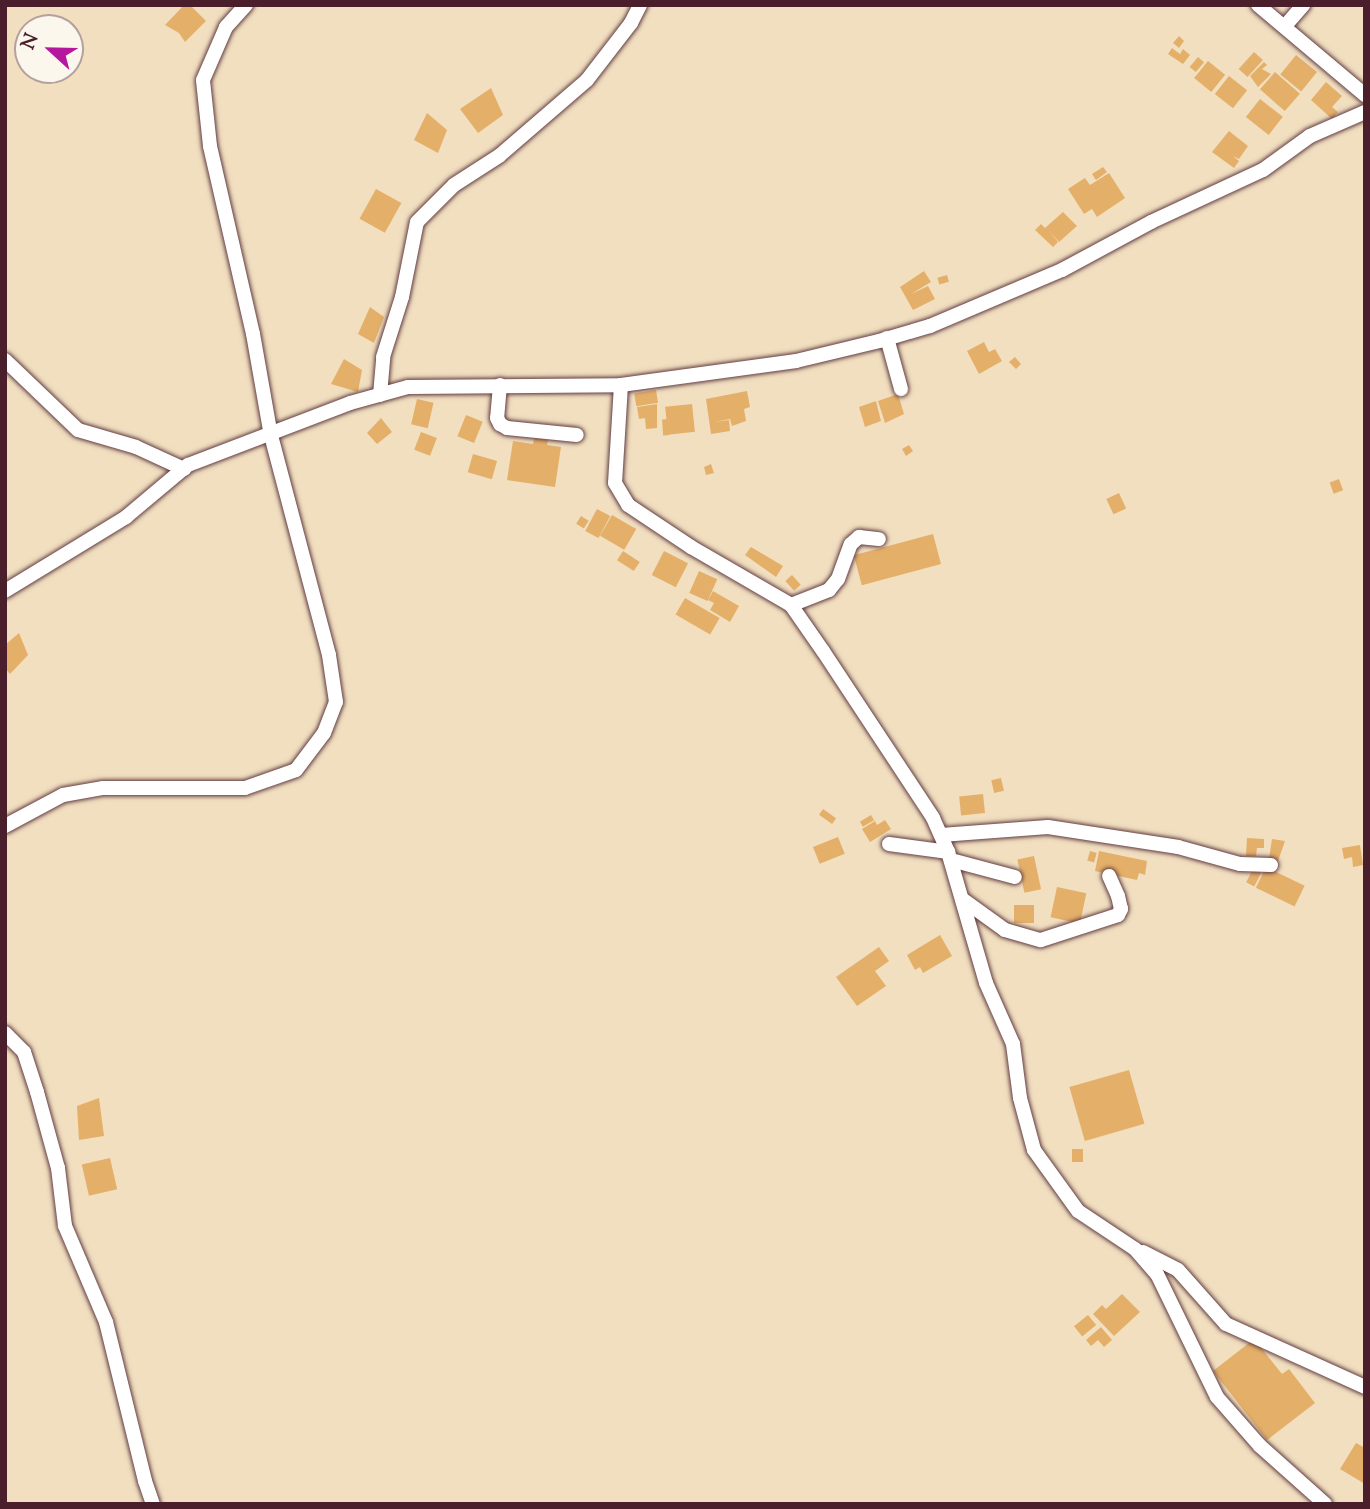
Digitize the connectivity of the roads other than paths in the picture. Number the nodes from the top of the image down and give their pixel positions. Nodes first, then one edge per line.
1 (246, 5) edge
2 (640, 5) edge
3 (1258, 5) edge
4 (1303, 5) edge
5 (1285, 26) junction
6 (1365, 95) edge
7 (1365, 112) edge
8 (887, 338) junction
9 (5, 360) edge
10 (500, 385) junction
11 (621, 385) junction
12 (901, 389) dead end
13 (380, 395) junction
14 (577, 435) dead end
15 (271, 436) junction
16 (184, 469) junction
17 (879, 539) dead end
18 (5, 592) edge
19 (791, 605) junction
20 (5, 825) edge
21 (940, 835) junction
22 (889, 844) dead end
23 (949, 856) junction
24 (1271, 865) dead end
25 (1109, 876) dead end
26 (1015, 877) dead end
27 (962, 899) junction
28 (5, 1033) edge
29 (1135, 1249) junction
30 (1365, 1387) edge
31 (153, 1504) edge
32 (1325, 1504) edge

1 - 15 street
2 - 13 street
3 - 5 street
4 - 5 street
5 - 6 street
7 - 8 street
8 - 11 street
8 - 12 street
9 - 16 street
10 - 11 street
10 - 13 street
10 - 14 street
11 - 19 street
13 - 15 street
15 - 16 street
15 - 20 street
16 - 18 street
17 - 19 street
19 - 21 street
21 - 23 street
21 - 24 street
22 - 23 street
23 - 26 street
23 - 27 street
25 - 27 street
27 - 29 street
28 - 31 street
29 - 30 street
29 - 32 street

